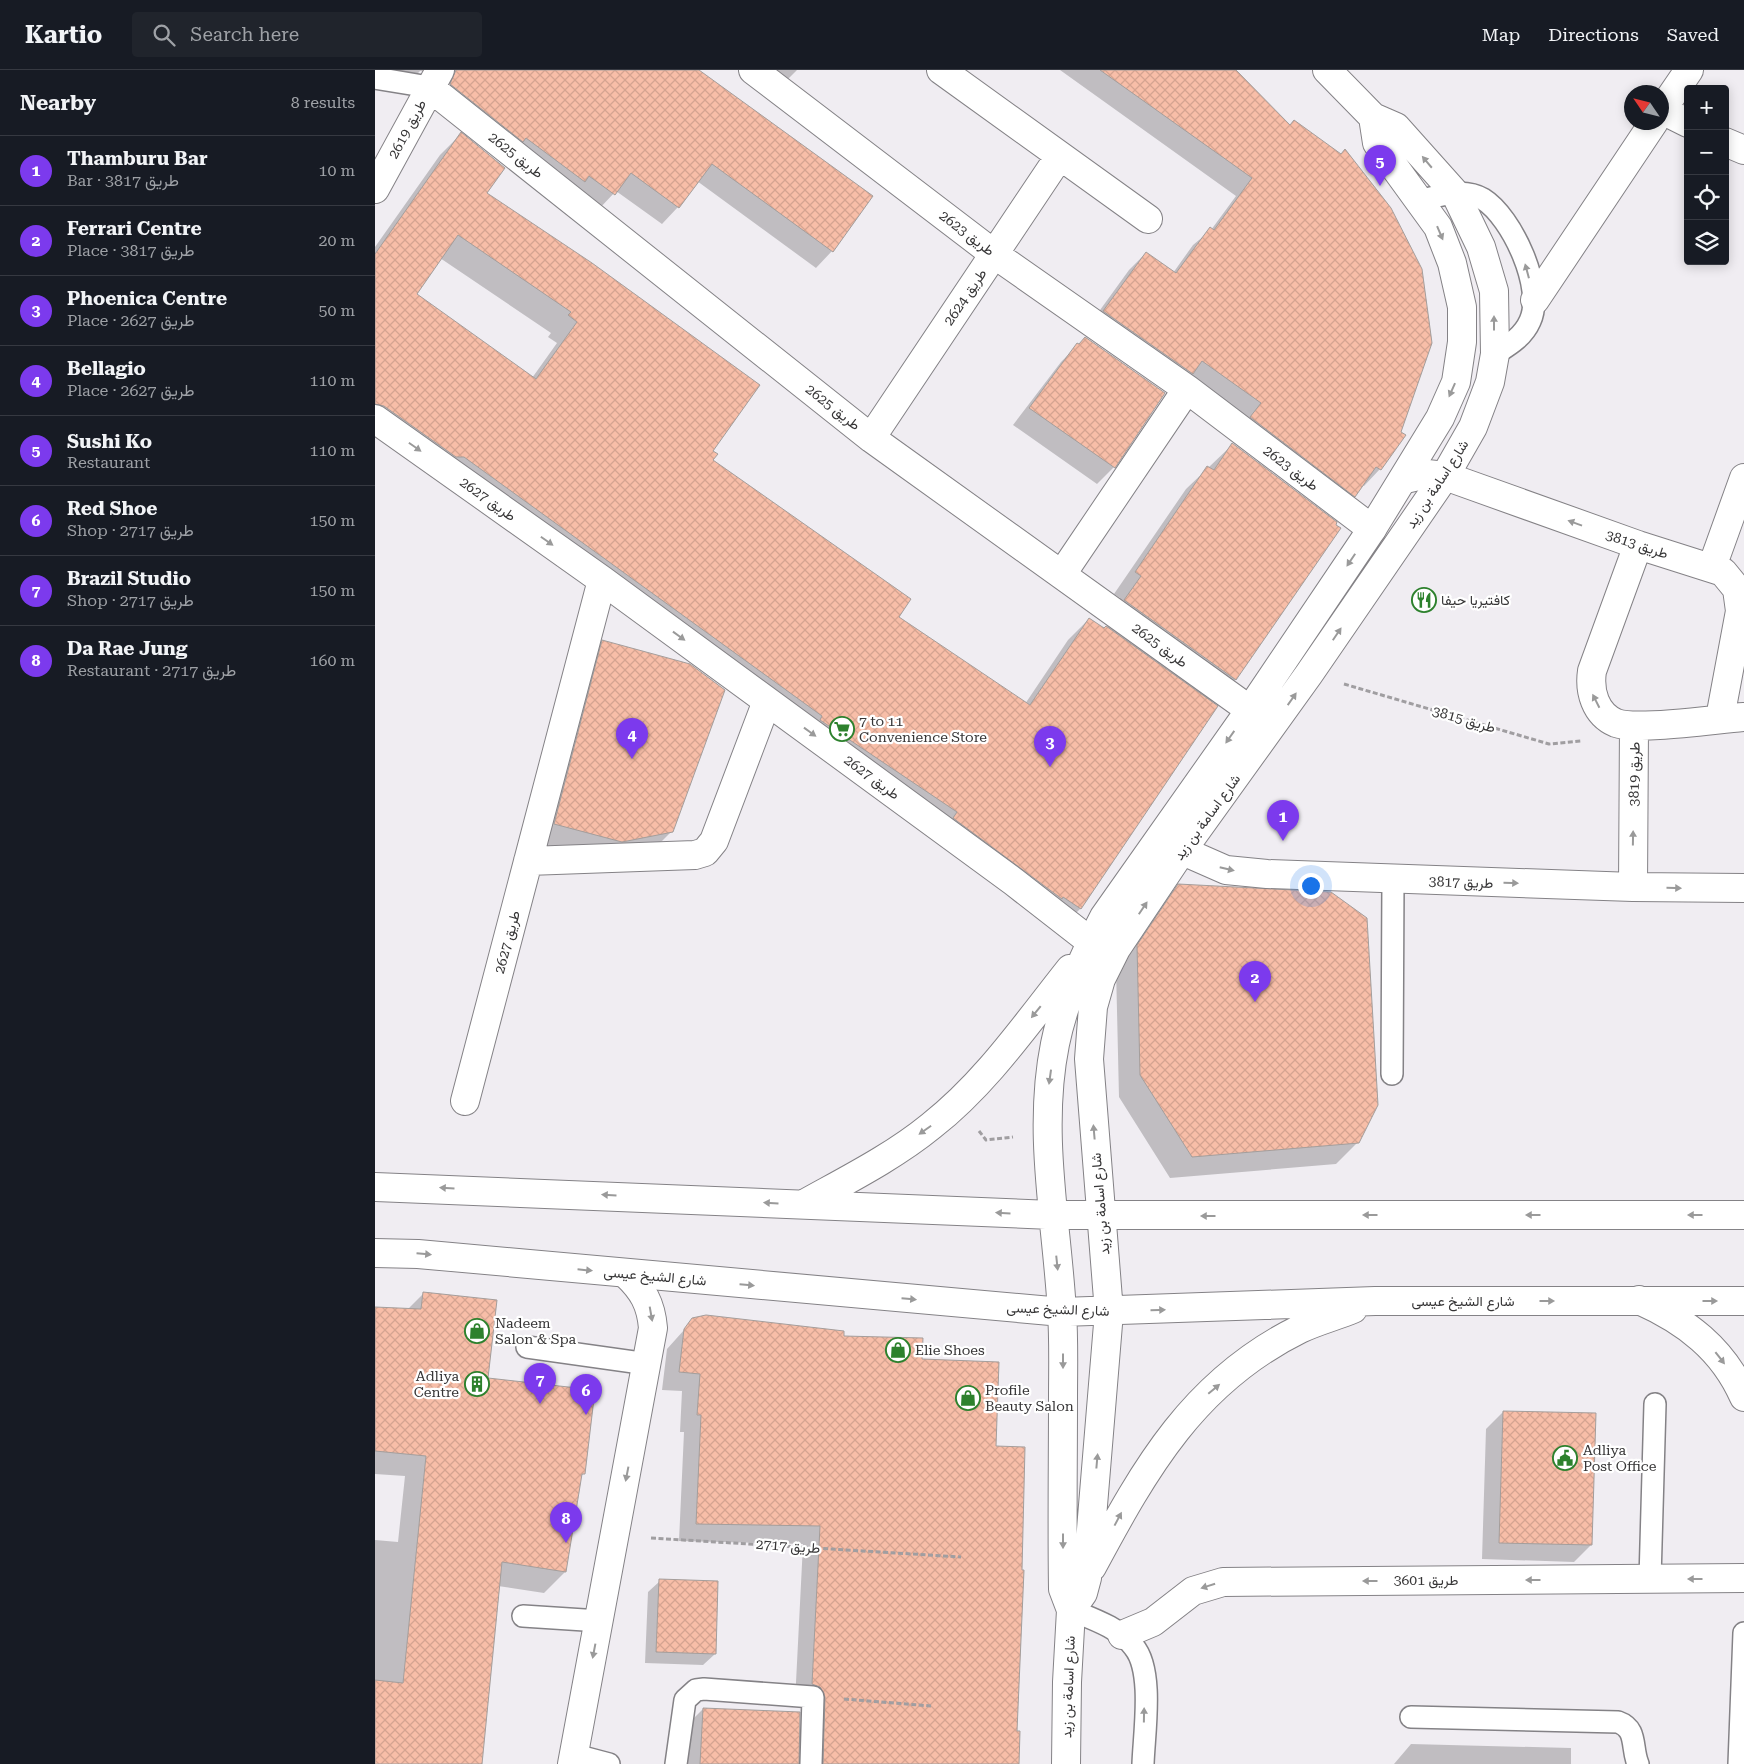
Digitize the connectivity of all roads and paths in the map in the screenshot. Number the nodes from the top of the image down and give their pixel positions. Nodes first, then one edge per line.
1 (753, 70) edge
2 (941, 70) edge
3 (1327, 70) edge
4 (1689, 70) edge
5 (375, 78) edge
6 (435, 78) edge
7 (1669, 100) edge
8 (1669, 114) edge
9 (1373, 117) junction
10 (1684, 121) edge
11 (1649, 130) edge
12 (1729, 144) edge
13 (1744, 150) edge
14 (1059, 157) junction
15 (375, 189) edge
16 (1455, 193) junction
17 (1420, 201) junction
18 (1149, 219) dead end
19 (994, 254) junction
20 (1535, 300) junction
21 (1495, 354) junction
22 (1187, 389) junction
23 (375, 419) edge
24 (871, 438) junction
25 (1445, 476) junction
26 (1744, 478) edge
27 (1405, 479) junction
28 (1372, 529) junction
29 (1638, 545) junction
30 (1712, 567) junction
31 (1062, 574) junction
32 (602, 580) junction
33 (1309, 674) junction
34 (767, 700) junction
35 (1250, 710) junction
36 (1732, 718) edge
37 (1274, 724) junction
38 (1625, 724) junction
39 (1170, 846) junction
40 (528, 861) junction
41 (1393, 880) junction
42 (1633, 887) junction
43 (1744, 888) edge
44 (1090, 945) junction
45 (1392, 1074) dead end
46 (465, 1101) dead end
47 (375, 1187) edge
48 (805, 1204) junction
49 (1052, 1215) junction
50 (1744, 1215) edge
51 (1101, 1216) junction
52 (375, 1253) edge
53 (626, 1274) junction
54 (1639, 1300) junction
55 (1375, 1301) junction
56 (1744, 1301) edge
57 (1063, 1312) junction
58 (1109, 1312) junction
59 (527, 1347) dead end
60 (648, 1364) junction
61 (1744, 1397) edge
62 (1655, 1404) dead end
63 (615, 1535) junction
64 (961, 1557) dead end
65 (1087, 1578) junction
66 (1744, 1578) edge
67 (1650, 1579) junction
68 (1071, 1610) junction
69 (523, 1616) dead end
70 (600, 1621) junction
71 (1744, 1633) edge
72 (1122, 1635) junction
73 (813, 1697) junction
74 (931, 1706) dead end
75 (1411, 1717) dead end
76 (573, 1760) edge
77 (609, 1764) edge
78 (676, 1764) edge
79 (811, 1764) edge
80 (1065, 1764) edge
81 (1143, 1764) edge
82 (1638, 1764) edge
83 (1739, 1764) edge

1 - 19 street, طريق 2623
2 - 14 street
3 - 9 street, شارع اسامة بن زيد
4 - 7 street
5 - 6 lane
6 - 15 street, طريق 2619
6 - 24 street, طريق 2625
8 - 10 street
16 -> 9 street, شارع اسامة بن زيد
9 - 17 street, شارع اسامة بن زيد
11 - 20 street
12 - 13 street
14 - 18 street
14 - 19 street, طريق 2624
16 - 17 lane
20 -> 16 lane
21 -> 16 street, شارع اسامة بن زيد
17 -> 27 street, شارع اسامة بن زيد
19 - 22 street, طريق 2623
19 - 24 street, طريق 2624
20 - 21 lane
21 - 25 street, شارع اسامة بن زيد
22 - 28 street, طريق 2623
22 - 31 street
23 -> 32 street, طريق 2627
24 - 31 street, طريق 2625
25 - 27 street, طريق 3813
29 -> 25 street, طريق 3813
33 -> 25 street, شارع اسامة بن زيد
26 - 30 street
27 - 28 street, شارع اسامة بن زيد
28 -> 35 street, شارع اسامة بن زيد
29 - 30 street, طريق 3813
38 -> 29 street
30 - 36 street, طريق 3813
31 - 35 street, طريق 2625
32 -> 34 street, طريق 2627
32 - 40 street, طريق 2627
37 -> 33 street, شارع اسامة بن زيد
33 - 38 path, طريق 3815
34 - 40 street
34 -> 44 street, طريق 2627
35 - 37 street, طريق 2625
35 -> 39 street, شارع اسامة بن زيد
36 - 38 street
37 - 39 street, شارع اسامة بن زيد
42 -> 38 street, طريق 3819
39 -> 41 street, طريق 3817
39 - 44 street, شارع اسامة بن زيد
51 -> 39 street, شارع اسامة بن زيد
40 - 46 street, طريق 2627
41 -> 42 street, طريق 3817
41 - 45 lane
42 -> 43 street, طريق 3817
44 -> 48 street
44 -> 49 street, شارع اسامة بن زيد
48 -> 47 street
49 -> 48 street
49 - 51 street
49 -> 57 street, شارع اسامة بن زيد
50 -> 51 street
51 - 58 street, شارع اسامة بن زيد
52 -> 53 street, شارع الشيخ عيسى
53 -> 57 street, شارع الشيخ عيسى
53 -> 60 street
55 -> 54 street, شارع الشيخ عيسى
54 -> 56 street, شارع الشيخ عيسى
54 -> 61 street
58 -> 55 street, شارع الشيخ عيسى
65 -> 55 street
57 - 58 street, شارع الشيخ عيسى
57 -> 68 street, شارع اسامة بن زيد
65 -> 58 street, شارع اسامة بن زيد
59 - 60 lane
60 -> 63 street
62 - 67 lane
63 - 64 path, طريق 2717
63 - 70 street
65 - 68 street, شارع اسامة بن زيد
66 -> 67 street, طريق 3601
67 -> 72 street, طريق 3601
68 - 72 lane
68 - 80 street, شارع اسامة بن زيد
69 - 70 lane
70 -> 76 street
71 - 83 lane
81 -> 72 lane
73 - 74 path
73 - 78 lane
73 - 79 lane
75 - 82 lane
76 - 77 lane

